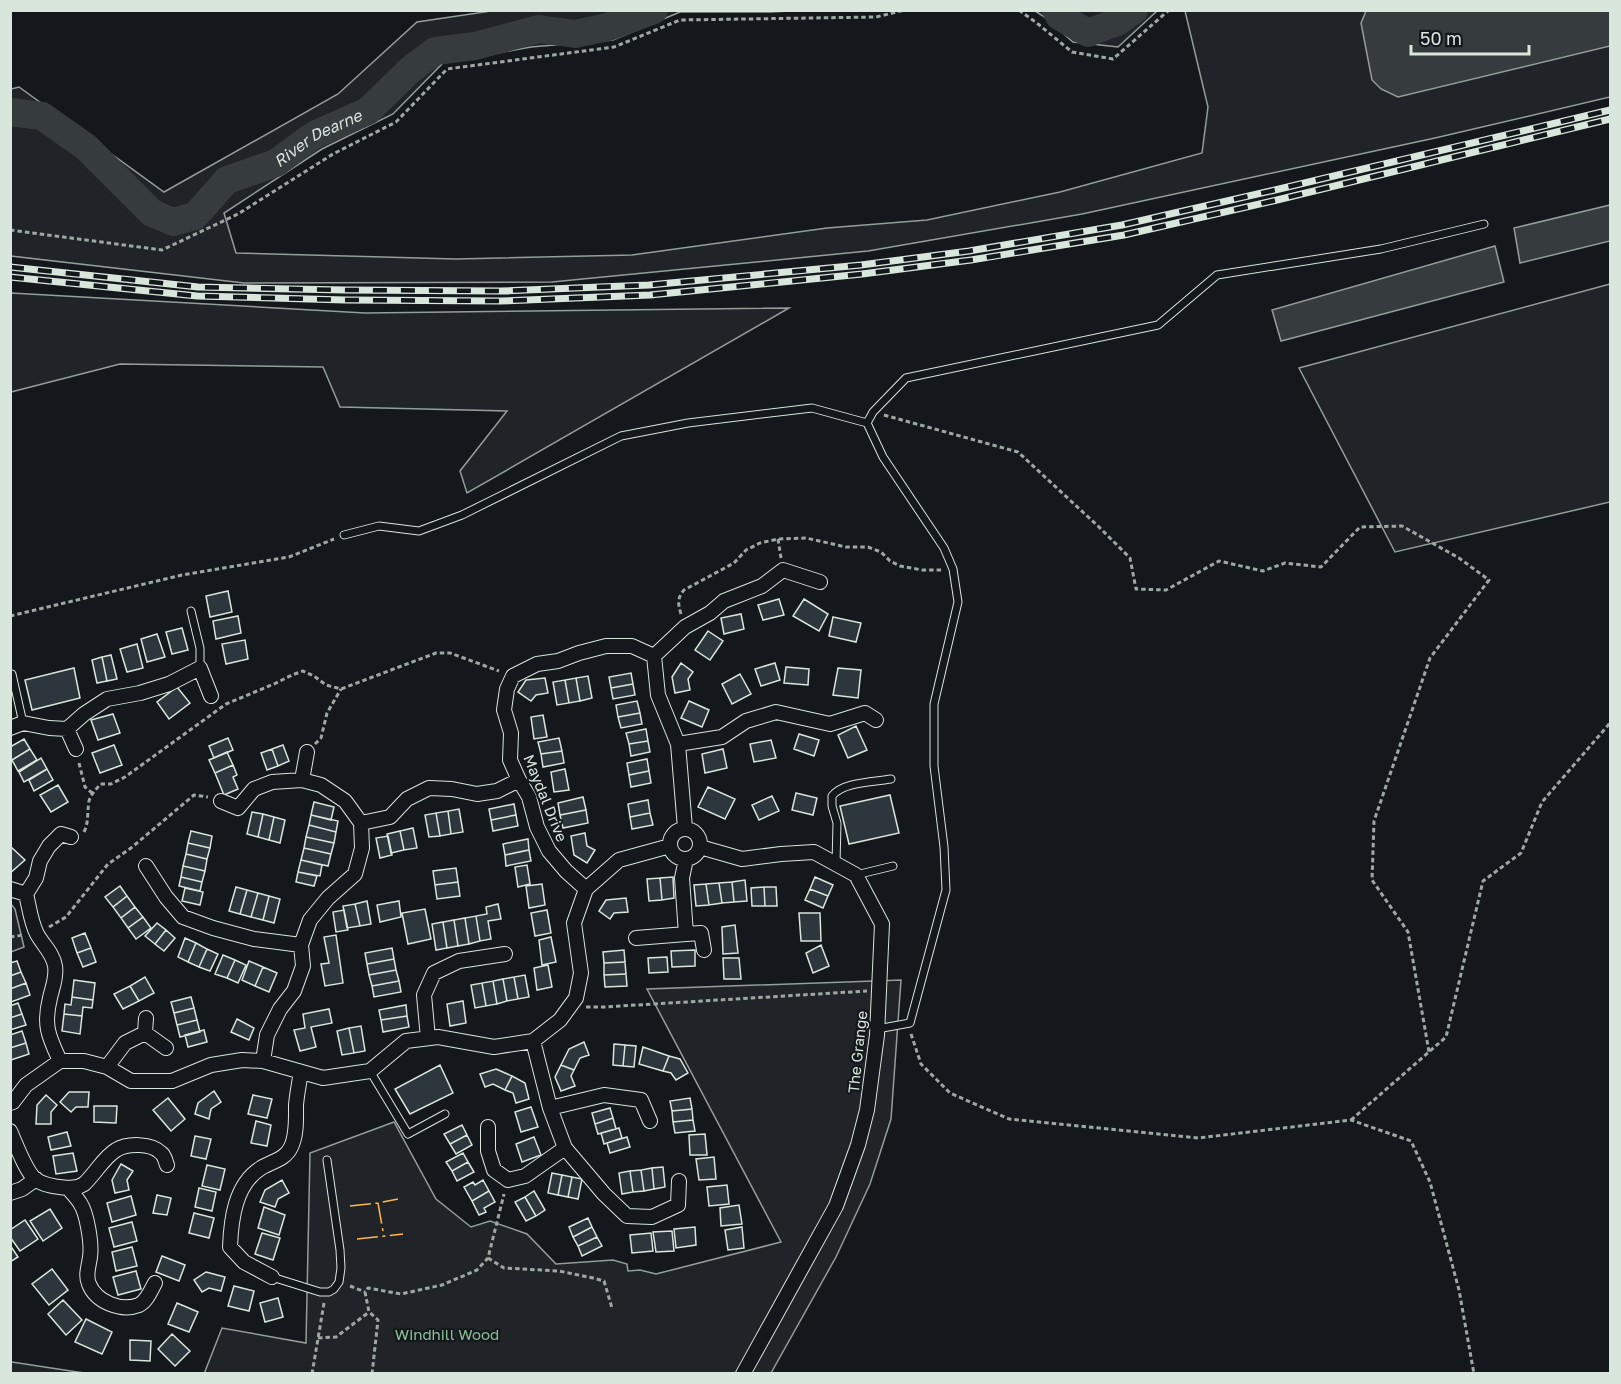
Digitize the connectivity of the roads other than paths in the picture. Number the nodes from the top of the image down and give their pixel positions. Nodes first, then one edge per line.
1 (1484, 224) dead end
2 (867, 423) junction
3 (344, 535) road end
4 (820, 582) dead end
5 (190, 611) dead end
6 (654, 656) junction
7 (200, 668) junction
8 (12, 674) edge
9 (211, 696) dead end
10 (876, 720) dead end
11 (17, 726) edge
12 (67, 729) junction
13 (678, 744) junction
14 (76, 749) road end
15 (307, 752) road end
16 (891, 779) dead end
17 (302, 780) junction
18 (519, 780) junction
19 (221, 801) road end
20 (361, 823) junction
21 (685, 828) junction
22 (71, 837) road end
23 (670, 846) junction
24 (700, 847) junction
25 (686, 859) junction
26 (836, 864) junction
27 (146, 866) dead end
28 (893, 866) dead end
29 (856, 875) junction
30 (10, 889) edge
31 (586, 890) junction
32 (26, 894) junction
33 (686, 934) junction
34 (636, 938) dead end
35 (301, 945) junction
36 (704, 950) dead end
37 (505, 954) dead end
38 (146, 1018) dead end
39 (877, 1029) junction
40 (145, 1033) junction
41 (428, 1038) junction
42 (534, 1041) junction
43 (166, 1048) dead end
44 (60, 1061) junction
45 (263, 1061) junction
46 (107, 1067) junction
47 (370, 1071) junction
48 (301, 1072) junction
49 (10, 1103) edge
50 (550, 1107) junction
51 (445, 1114) dead end
52 (650, 1121) dead end
53 (488, 1127) dead end
54 (10, 1131) edge
55 (565, 1148) junction
56 (327, 1160) dead end
57 (167, 1165) dead end
58 (36, 1179) junction
59 (679, 1181) dead end
60 (68, 1188) junction
61 (10, 1194) edge
62 (272, 1277) joint
63 (155, 1283) dead end
64 (743, 1374) edge

1 - 2 lane
2 - 3 lane
2 - 39 lane
4 - 6 street
5 - 7 lane
6 - 13 street
6 - 18 street, Maydal Drive
7 - 9 street
7 - 12 street
8 - 11 lane
10 - 13 street
11 - 12 street
12 - 14 street
13 - 21 street
15 - 17 street
16 - 26 lane
17 - 19 street
17 - 20 street
18 - 20 street
18 - 31 street, Maydal Drive
20 - 35 street
21 - 23 street
21 - 24 street
22 - 32 street
23 - 25 street
23 - 31 street
24 - 25 street
24 - 26 street
25 - 33 street
26 - 29 street
27 - 35 street
28 - 29 lane
29 - 39 street, The Grange
30 - 32 street
31 - 42 street
32 - 44 street
33 - 34 street
33 - 36 street
35 - 45 street
37 - 41 street
38 - 40 street
39 - 64 street, The Grange
40 - 43 street
40 - 46 street
41 - 42 street
41 - 47 street
42 - 50 street
44 - 46 street
44 - 49 street
45 - 46 street
45 - 48 street
47 - 48 street
47 - 51 lane
48 - 62 street
50 - 52 street
50 - 55 street
53 - 55 street
54 - 58 street
55 - 59 street
56 - 62 lane
57 - 60 street
58 - 60 street
58 - 61 street
60 - 63 street

